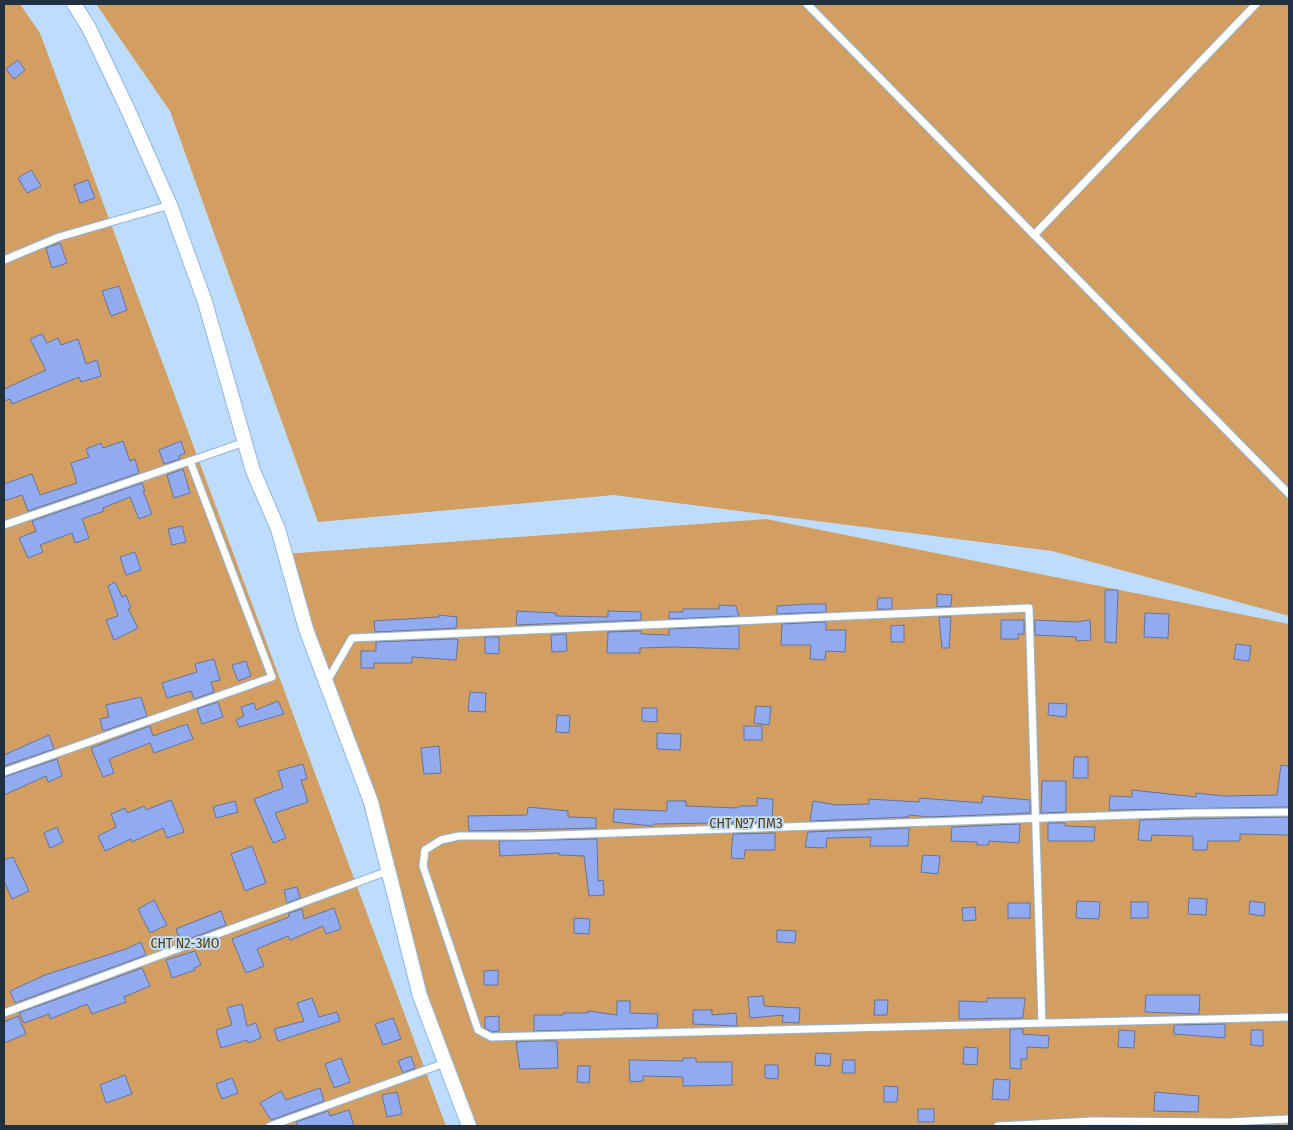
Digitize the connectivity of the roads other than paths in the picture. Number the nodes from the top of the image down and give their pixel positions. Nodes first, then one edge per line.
1 (74, 4) edge
2 (807, 4) edge
3 (1256, 4) edge
4 (170, 205) junction
5 (1034, 235) junction
6 (4, 260) edge
7 (245, 442) junction
8 (190, 461) junction
9 (1289, 494) edge
10 (4, 525) edge
11 (326, 684) junction
12 (4, 772) edge
13 (1289, 812) edge
14 (1036, 819) junction
15 (388, 871) junction
16 (4, 1013) edge
17 (1289, 1018) edge
18 (1042, 1022) junction
19 (445, 1063) junction
20 (1289, 1119) edge
21 (1228, 1124) edge
22 (270, 1126) edge
23 (469, 1126) edge
24 (998, 1126) edge

1 - 4 street
2 - 5 lane
3 - 5 lane
4 - 6 lane
4 - 7 street
5 - 9 lane
7 - 8 lane
7 - 11 street
8 - 10 lane
8 - 12 lane
11 - 14 lane
11 - 15 street
13 - 14 lane
14 - 18 lane
14 - 18 lane
15 - 16 lane
15 - 19 street
17 - 18 lane
19 - 22 lane
19 - 23 street
20 - 21 lane
21 - 24 lane

